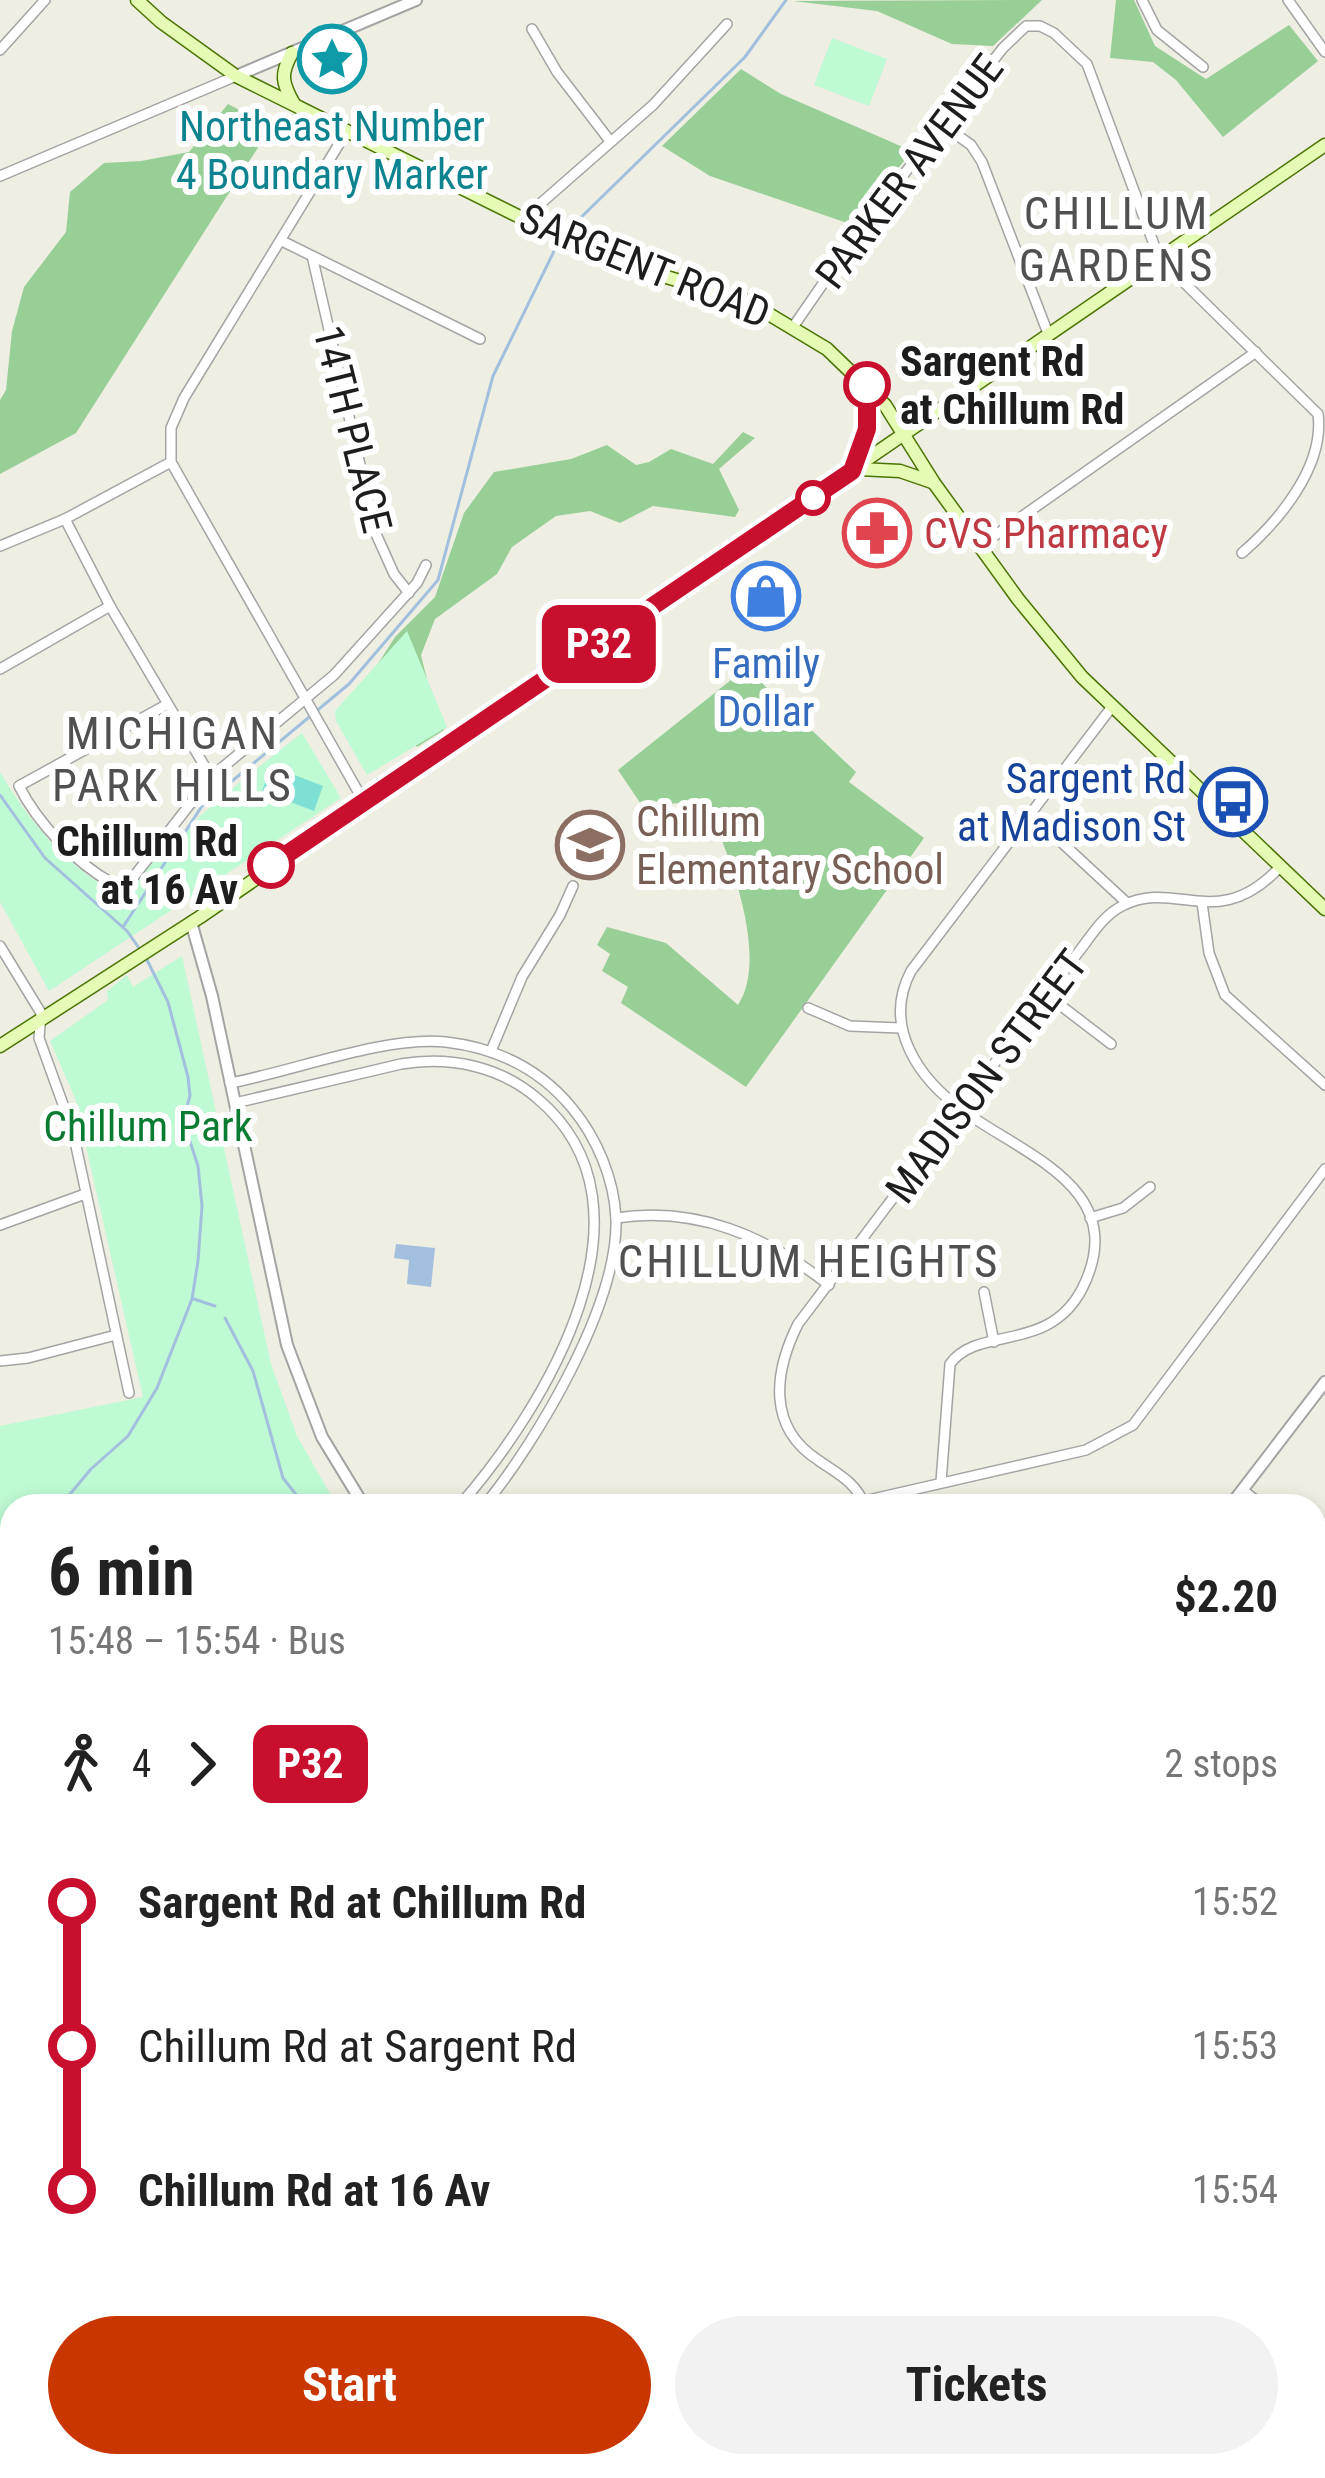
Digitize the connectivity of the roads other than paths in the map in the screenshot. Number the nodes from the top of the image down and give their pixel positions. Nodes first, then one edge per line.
1 (45, 0) edge
2 (137, 0) edge
3 (416, 0) edge
4 (1142, 0) edge
5 (1288, 0) edge
6 (727, 24) dead end
7 (532, 29) dead end
8 (0, 50) edge
9 (292, 52) junction
10 (1325, 52) edge
11 (1203, 67) dead end
12 (236, 76) junction
13 (294, 105) junction
14 (944, 125) junction
15 (346, 131) junction
16 (610, 141) junction
17 (1325, 145) edge
18 (0, 176) edge
19 (524, 218) junction
20 (282, 241) junction
21 (1159, 258) junction
22 (313, 260) junction
23 (794, 327) junction
24 (1049, 336) junction
25 (480, 339) dead end
26 (1256, 352) junction
27 (867, 385) junction
28 (904, 434) junction
29 (171, 462) junction
30 (852, 471) junction
31 (934, 483) junction
32 (65, 519) junction
33 (0, 546) edge
34 (980, 546) junction
35 (1243, 553) dead end
36 (426, 565) dead end
37 (409, 592) junction
38 (110, 606) junction
39 (0, 669) edge
40 (166, 705) junction
41 (1111, 707) junction
42 (311, 711) junction
43 (211, 777) junction
44 (364, 802) junction
45 (1031, 814) junction
46 (1280, 867) junction
47 (574, 886) dead end
48 (1126, 903) junction
49 (1202, 903) junction
50 (1325, 909) edge
51 (191, 922) junction
52 (0, 946) edge
53 (1047, 994) junction
54 (808, 1008) dead end
55 (38, 1021) junction
56 (899, 1028) junction
57 (1111, 1044) dead end
58 (0, 1046) edge
59 (491, 1052) junction
60 (230, 1083) junction
61 (1325, 1085) edge
62 (235, 1103) junction
63 (962, 1110) junction
64 (1325, 1169) edge
65 (1150, 1187) dead end
66 (85, 1195) junction
67 (616, 1218) junction
68 (1090, 1218) junction
69 (0, 1225) edge
70 (829, 1285) junction
71 (984, 1292) dead end
72 (116, 1335) junction
73 (994, 1342) junction
74 (0, 1361) edge
75 (1325, 1382) edge
76 (129, 1393) dead end
77 (940, 1482) junction
78 (1244, 1491) junction
79 (357, 1494) edge
80 (469, 1494) edge
81 (493, 1494) edge
82 (857, 1494) edge
83 (899, 1494) edge
84 (1241, 1494) edge
85 (1248, 1494) edge

1 - 8 street
2 - 12 main road, SARGENT ROAD
3 - 9 street
4 - 11 street
5 - 10 street
6 - 16 street
7 - 16 street
9 - 12 street
9 - 13 main road
12 - 13 main road, SARGENT ROAD
12 - 18 street
13 - 15 main road, SARGENT ROAD
14 - 21 street, PARKER AVENUE
14 - 23 street, PARKER AVENUE
14 - 24 street
15 - 19 main road, SARGENT ROAD
15 - 20 street
16 - 19 street
17 - 21 main road
19 - 23 main road, SARGENT ROAD
20 - 22 street
20 - 29 street
21 - 24 main road
21 - 26 street
22 - 25 street
22 - 37 street, 14TH PLACE
23 - 27 main road, SARGENT ROAD
24 - 28 main road
26 - 34 street
26 - 35 street
27 - 28 main road, SARGENT ROAD
27 - 30 main road
28 - 30 main road
28 - 31 main road, SARGENT ROAD
29 - 32 street
29 - 42 street
30 - 31 main road
30 - 44 main road
31 - 34 main road, SARGENT ROAD
32 - 33 street
32 - 38 street
34 - 41 main road, SARGENT ROAD
36 - 37 street
37 - 42 street
38 - 39 street
38 - 40 street
40 - 43 street
40 - 43 street
41 - 45 street
41 - 46 main road, SARGENT ROAD
42 - 43 street
42 - 44 street
44 - 51 main road
45 - 48 street
45 - 56 street
46 - 49 street
46 - 50 main road, SARGENT ROAD
47 - 59 street
48 - 49 street
48 - 53 street, MADISON STREET
49 - 61 street
51 - 55 main road
51 - 60 street
52 - 55 street
53 - 57 street
53 - 63 street, MADISON STREET
54 - 56 street
55 - 58 main road
55 - 66 street
56 - 63 street
59 - 60 street
59 - 67 street
60 - 62 street
62 - 79 street
62 - 80 street
63 - 68 street
63 - 70 street, MADISON STREET
64 - 77 street
65 - 68 street
66 - 69 street
66 - 72 street
67 - 70 street
67 - 81 street
68 - 73 street
70 - 82 street, MADISON STREET
71 - 73 street
72 - 74 street
72 - 76 street
73 - 77 street
75 - 78 street
77 - 83 street
78 - 84 street
78 - 85 street

